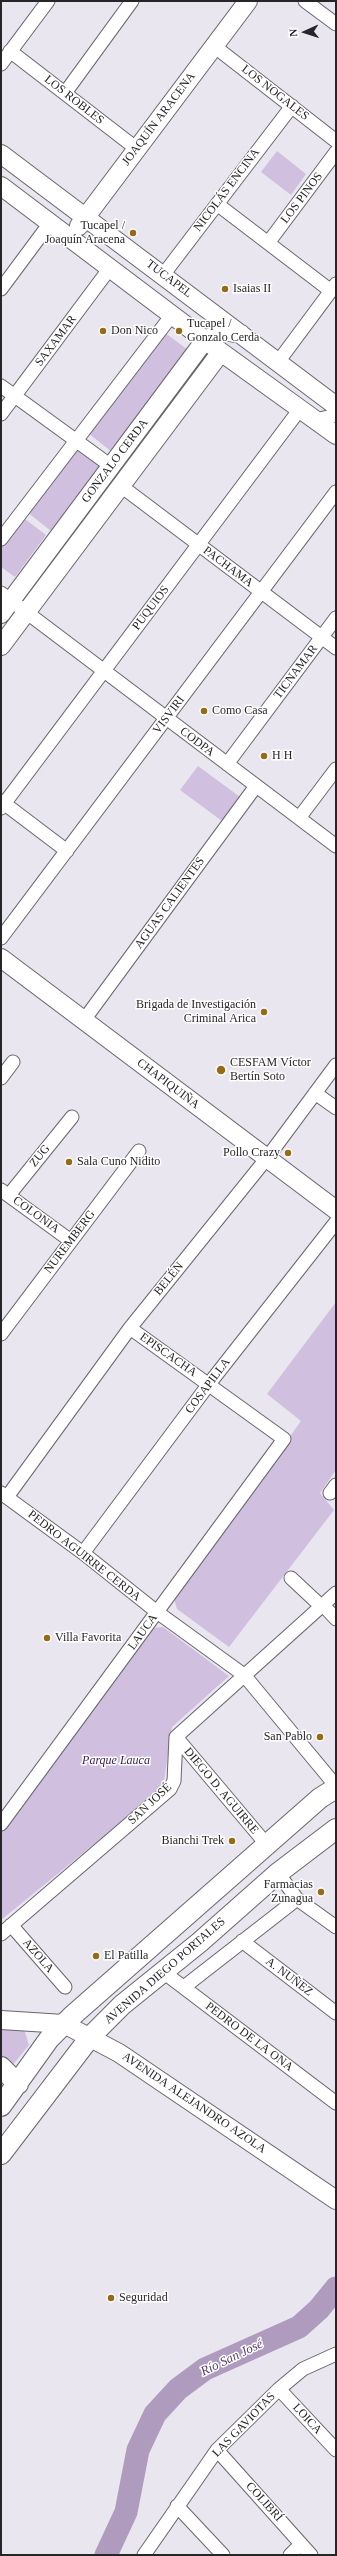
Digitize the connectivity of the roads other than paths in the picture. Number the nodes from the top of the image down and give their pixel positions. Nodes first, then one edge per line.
1 (48, 1) edge
2 (132, 1) edge
3 (248, 1) edge
4 (305, 1) edge
5 (336, 24) edge
6 (214, 46) junction
7 (10, 51) junction
8 (1, 64) edge
9 (65, 93) junction
10 (292, 106) junction
11 (336, 141) edge
12 (137, 149) junction
13 (336, 152) edge
14 (1, 154) edge
15 (1, 186) edge
16 (217, 204) junction
17 (86, 217) junction
18 (50, 223) junction
19 (70, 238) junction
20 (268, 243) junction
21 (110, 268) junction
22 (163, 275) junction
23 (333, 288) edge
24 (1, 289) edge
25 (172, 315) junction
26 (242, 335) junction
27 (205, 340) junction
28 (221, 352) junction
29 (278, 362) junction
30 (1, 386) edge
31 (14, 396) junction
32 (336, 406) edge
33 (300, 409) junction
34 (1, 414) edge
35 (336, 415) edge
36 (316, 420) junction
37 (336, 435) edge
38 (76, 441) junction
39 (111, 466) junction
40 (121, 486) junction
41 (336, 492) edge
42 (1, 539) edge
43 (198, 544) junction
44 (260, 591) junction
45 (4, 603) edge
46 (26, 612) junction
47 (336, 618) edge
48 (322, 637) junction
49 (1, 646) edge
50 (336, 648) edge
51 (104, 671) junction
52 (166, 718) junction
53 (227, 764) junction
54 (336, 769) edge
55 (256, 786) junction
56 (2, 804) edge
57 (299, 818) junction
58 (336, 846) edge
59 (67, 851) junction
60 (1, 938) edge
61 (1, 958) edge
62 (84, 1020) junction
63 (13, 1062) dead end
64 (336, 1065) edge
65 (1, 1078) edge
66 (315, 1093) junction
67 (336, 1108) edge
68 (72, 1117) dead end
69 (139, 1152) dead end
70 (266, 1158) junction
71 (5, 1193) edge
72 (336, 1210) edge
73 (336, 1222) edge
74 (71, 1241) junction
75 (130, 1328) junction
76 (1, 1334) edge
77 (208, 1384) junction
78 (284, 1439) joint
79 (4, 1495) edge
80 (84, 1553) junction
81 (291, 1578) dead end
82 (336, 1593) edge
83 (322, 1605) junction
84 (157, 1612) junction
85 (336, 1619) edge
86 (244, 1675) junction
87 (176, 1737) junction
88 (336, 1787) edge
89 (1, 1824) edge
90 (336, 1829) edge
91 (266, 1845) junction
92 (278, 1873) junction
93 (297, 1899) junction
94 (336, 1927) edge
95 (6, 1929) edge
96 (242, 1941) junction
97 (162, 1971) junction
98 (65, 1987) dead end
99 (184, 1987) junction
100 (1, 2007) edge
101 (336, 2013) edge
102 (1, 2020) edge
103 (54, 2023) junction
104 (91, 2036) junction
105 (1, 2067) edge
106 (18, 2084) junction
107 (336, 2103) edge
108 (1, 2106) edge
109 (1, 2154) edge
110 (336, 2200) edge
111 (336, 2354) edge
112 (279, 2389) junction
113 (217, 2450) junction
114 (336, 2450) edge
115 (177, 2506) junction
116 (301, 2544) junction
117 (144, 2555) edge
118 (223, 2555) edge
119 (290, 2555) edge
120 (311, 2555) edge

1 - 7 street
2 - 9 street
3 - 6 street, JOAQUÍN ARACENA
4 - 5 street
6 - 10 street, LOS NOGALES
6 - 12 street, JOAQUÍN ARACENA
7 - 8 street
7 - 9 street, LOS ROBLES
9 - 12 street, LOS ROBLES
10 - 11 street, LOS NOGALES
10 - 16 street, NICOLÁS ENCINA
12 - 17 street, JOAQUÍN ARACENA
13 - 20 street, LOS PINOS
14 - 17 street, TUCAPEL
15 - 18 street
16 - 20 street
16 - 22 street, NICOLÁS ENCINA
17 - 19 street, JOAQUÍN ARACENA
17 - 22 street, TUCAPEL
18 - 19 street
18 - 24 street
19 - 21 street
20 - 23 street
21 - 25 street
21 - 31 street, SAXAMAR
22 - 26 street, TUCAPEL
23 - 29 street
25 - 27 street
25 - 38 street
26 - 27 street, GONZALO CERDA
26 - 29 street, TUCAPEL
27 - 28 street
27 - 39 street, GONZALO CERDA
28 - 33 street
28 - 40 street, GONZALO CERDA
29 - 32 street, TUCAPEL
30 - 31 street
31 - 34 street, SAXAMAR
31 - 38 street
33 - 36 street
33 - 43 street, PUQUIOS
35 - 36 street
36 - 37 street
38 - 39 street
38 - 42 street
39 - 45 street, GONZALO CERDA
40 - 43 street, PACHAMA
40 - 46 street, GONZALO CERDA
41 - 44 street, VISVIRI
43 - 44 street, PACHAMA
43 - 51 street, PUQUIOS
44 - 48 street, PACHAMA
44 - 52 street, VISVIRI
45 - 46 street, CODPA
46 - 49 street, GONZALO CERDA
46 - 51 street, CODPA
47 - 48 street, TICNAMAR
48 - 50 street, PACHAMA
48 - 53 street, TICNAMAR
51 - 52 street, CODPA
51 - 56 street, PUQUIOS
52 - 53 street, CODPA
52 - 59 street, VISVIRI
53 - 55 street, CODPA
54 - 57 street
55 - 57 street, CODPA
55 - 62 street, AGUAS CALIENTES
56 - 59 street
57 - 58 street, CODPA
59 - 60 street, VISVIRI
61 - 62 street, CHAPIQUIÑA
62 - 70 street, CHAPIQUIÑA
63 - 65 street
64 - 66 street, BELÉN
66 - 67 street
66 - 70 street, BELÉN
68 - 71 street, ZUG
69 - 74 street, NUREMBERG
70 - 72 street, CHAPIQUIÑA
70 - 75 street, BELÉN
71 - 74 street, COLONIA
73 - 77 street, COSAPILLA
74 - 76 street, NUREMBERG
75 - 77 street, EPISCACHA
75 - 79 street, BELÉN
77 - 78 street, EPISCACHA
77 - 80 street, COSAPILLA
78 - 84 street, LAUCA
79 - 80 street, PEDRO AGUIRRE CERDA
80 - 84 street, PEDRO AGUIRRE CERDA
81 - 83 street
82 - 83 street
83 - 85 street
83 - 86 street
84 - 86 street, PEDRO AGUIRRE CERDA
84 - 89 street, LAUCA
86 - 87 street
86 - 88 street, PEDRO AGUIRRE CERDA
87 - 91 street, DIEGO D. AGUIRRE
87 - 95 street, SAN JOSÉ
88 - 91 main road
90 - 92 main road, AVENIDA DIEGO PORTALES
91 - 103 main road
92 - 93 street
92 - 97 main road, AVENIDA DIEGO PORTALES
93 - 94 street
93 - 96 street, AVENIDA DIEGO PORTALES
95 - 98 street, AZOLA
96 - 99 street, AVENIDA DIEGO PORTALES
96 - 101 street, A. NUÑEZ
97 - 99 street, PEDRO DE LA ONA
97 - 104 main road, AVENIDA DIEGO PORTALES
99 - 107 street, PEDRO DE LA ONA
100 - 103 street, AVENIDA ALEJANDRO AZOLA
102 - 103 street, AVENIDA ALEJANDRO AZOLA
103 - 104 street, AVENIDA ALEJANDRO AZOLA
103 - 106 main road
104 - 109 main road, AVENIDA DIEGO PORTALES
104 - 110 street, AVENIDA ALEJANDRO AZOLA
105 - 106 main road
106 - 108 main road
111 - 112 street, LAS GAVIOTAS
112 - 113 street, LAS GAVIOTAS
112 - 114 street, LOICA
113 - 115 street, LAS GAVIOTAS
113 - 116 street, COLIBRÍ
115 - 117 street, LAS GAVIOTAS
115 - 118 street
116 - 119 street
116 - 120 street, COLIBRÍ

